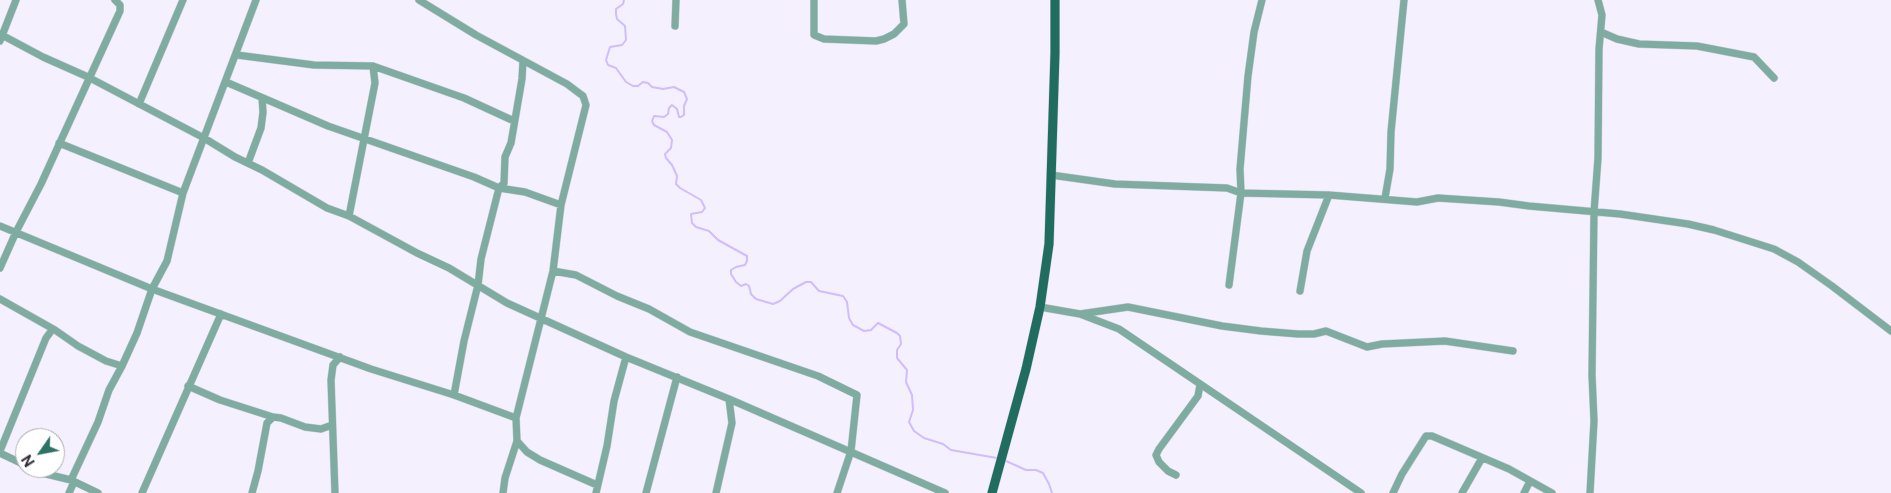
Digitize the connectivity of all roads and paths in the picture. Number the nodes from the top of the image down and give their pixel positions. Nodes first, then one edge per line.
1 (16, 0) edge
2 (183, 0) edge
3 (256, 0) edge
4 (419, 0) edge
5 (676, 0) edge
6 (814, 0) edge
7 (902, 0) edge
8 (1055, 0) edge
9 (1262, 0) edge
10 (1404, 0) edge
11 (1598, 0) edge
12 (120, 2) edge
13 (675, 26) dead end
14 (1601, 32) junction
15 (1, 37) edge
16 (236, 55) junction
17 (523, 61) junction
18 (373, 66) junction
19 (88, 77) junction
20 (1774, 78) dead end
21 (226, 82) junction
22 (262, 98) junction
23 (139, 104) junction
24 (514, 121) junction
25 (204, 138) junction
26 (364, 138) junction
27 (59, 142) junction
28 (248, 163) junction
29 (1051, 175) junction
30 (499, 188) junction
31 (1240, 192) junction
32 (183, 193) junction
33 (1329, 195) junction
34 (1385, 198) junction
35 (561, 205) junction
36 (1594, 212) junction
37 (350, 216) junction
38 (0, 226) edge
39 (16, 232) junction
40 (0, 268) edge
41 (553, 271) junction
42 (478, 285) junction
43 (1229, 285) dead end
44 (152, 289) junction
45 (1300, 291) dead end
46 (0, 299) edge
47 (1040, 307) junction
48 (220, 314) junction
49 (1080, 314) junction
50 (540, 317) junction
51 (55, 330) junction
52 (1891, 331) edge
53 (1514, 350) dead end
54 (626, 356) junction
55 (340, 357) junction
56 (122, 366) junction
57 (677, 377) junction
58 (1200, 385) junction
59 (188, 386) junction
60 (454, 395) junction
61 (729, 399) junction
62 (273, 417) junction
63 (516, 418) junction
64 (332, 425) junction
65 (517, 441) junction
66 (851, 451) junction
67 (0, 452) edge
68 (1482, 458) junction
69 (15, 460) edge
70 (1176, 475) dead end
71 (61, 478) edge
72 (73, 481) junction
73 (1530, 482) junction
74 (597, 485) junction
75 (69, 493) edge
76 (98, 493) edge
77 (142, 493) edge
78 (252, 493) edge
79 (335, 493) edge
80 (503, 493) edge
81 (596, 493) edge
82 (646, 493) edge
83 (716, 493) edge
84 (837, 493) edge
85 (945, 493) edge
86 (992, 493) edge
87 (1361, 493) edge
88 (1393, 493) edge
89 (1462, 493) edge
90 (1524, 493) edge
91 (1552, 493) edge
92 (1590, 493) edge

1 - 15 street
2 - 23 street
3 - 16 street
4 - 17 street
5 - 13 street
6 - 7 street
8 - 29 main road
9 - 31 street
10 - 34 street
11 - 14 street
12 - 19 street
14 - 20 street
14 - 36 street
15 - 19 street
16 - 18 street
16 - 21 street
17 - 24 street
17 - 35 street
18 - 24 street
18 - 26 street
19 - 23 street
19 - 27 street
21 - 22 street
21 - 25 street
22 - 26 street
22 - 28 street
23 - 25 street
24 - 30 street
25 - 28 street
25 - 32 street
26 - 30 street
26 - 37 street
27 - 32 street
27 - 39 street
28 - 37 street
29 - 31 street
29 - 47 main road
30 - 35 street
30 - 42 street
31 - 33 street
31 - 43 street
32 - 44 street
33 - 34 street
33 - 45 street
34 - 36 street
35 - 41 street
36 - 52 street
36 - 92 street
37 - 42 street
38 - 39 street
39 - 40 street
39 - 44 street
41 - 50 street
41 - 66 street
42 - 50 street
42 - 60 street
44 - 48 street
44 - 56 street
46 - 51 street
47 - 49 street
47 - 86 main road
48 - 55 street
48 - 59 street
49 - 53 street
49 - 58 street
50 - 54 street
50 - 63 street
51 - 56 street
51 - 67 street
54 - 57 street
54 - 74 street
55 - 60 street
55 - 64 street
56 - 72 street
57 - 61 street
57 - 82 street
58 - 70 street
58 - 87 street
59 - 62 street
59 - 77 street
60 - 63 street
61 - 66 street
61 - 83 street
62 - 64 street
62 - 78 street
63 - 65 street
64 - 79 street
65 - 74 street
65 - 80 street
66 - 84 street
66 - 85 street
67 - 69 street
68 - 73 street
68 - 88 street
68 - 89 street
71 - 72 street
72 - 75 street
72 - 76 street
73 - 90 street
73 - 91 street
74 - 81 street

